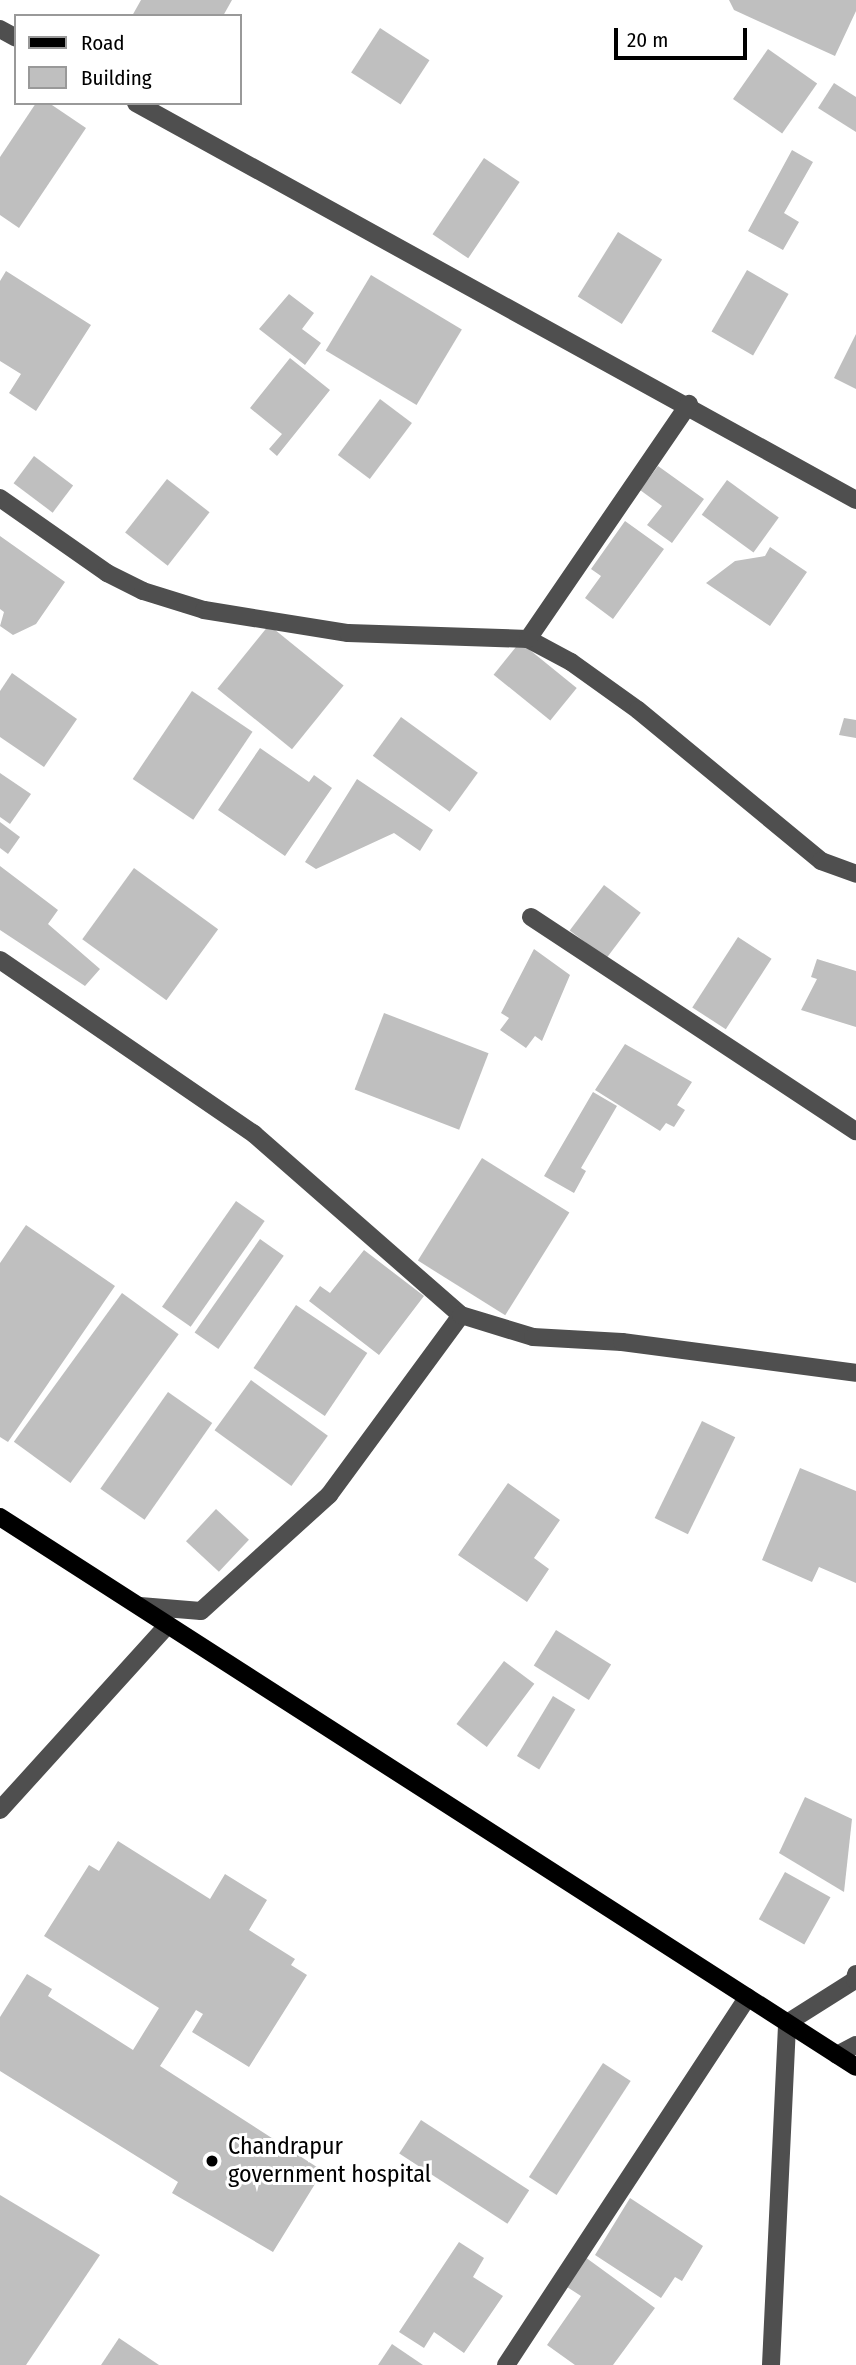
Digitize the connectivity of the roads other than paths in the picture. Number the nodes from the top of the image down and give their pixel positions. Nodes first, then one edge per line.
1 (140, 105) edge
2 (689, 404) junction
3 (0, 498) edge
4 (856, 499) edge
5 (528, 639) junction
6 (856, 874) edge
7 (531, 917) dead end
8 (0, 960) edge
9 (856, 1131) edge
10 (461, 1315) junction
11 (856, 1373) edge
12 (0, 1517) edge
13 (140, 1606) junction
14 (168, 1625) junction
15 (0, 1810) edge
16 (856, 1974) edge
17 (748, 1997) junction
18 (787, 2023) junction
19 (856, 2045) edge
20 (837, 2055) junction
21 (856, 2067) edge
22 (506, 2365) edge
23 (771, 2365) edge

1 - 2 street
2 - 4 street
2 - 5 street
3 - 5 street
5 - 6 street
7 - 9 street
8 - 10 street
10 - 11 street
10 - 13 street
12 - 13 main road
13 - 14 main road
14 - 15 street
14 - 17 main road
16 - 18 street
17 - 18 main road
17 - 22 street
18 - 20 main road
18 - 23 street
19 - 20 street
20 - 21 main road

